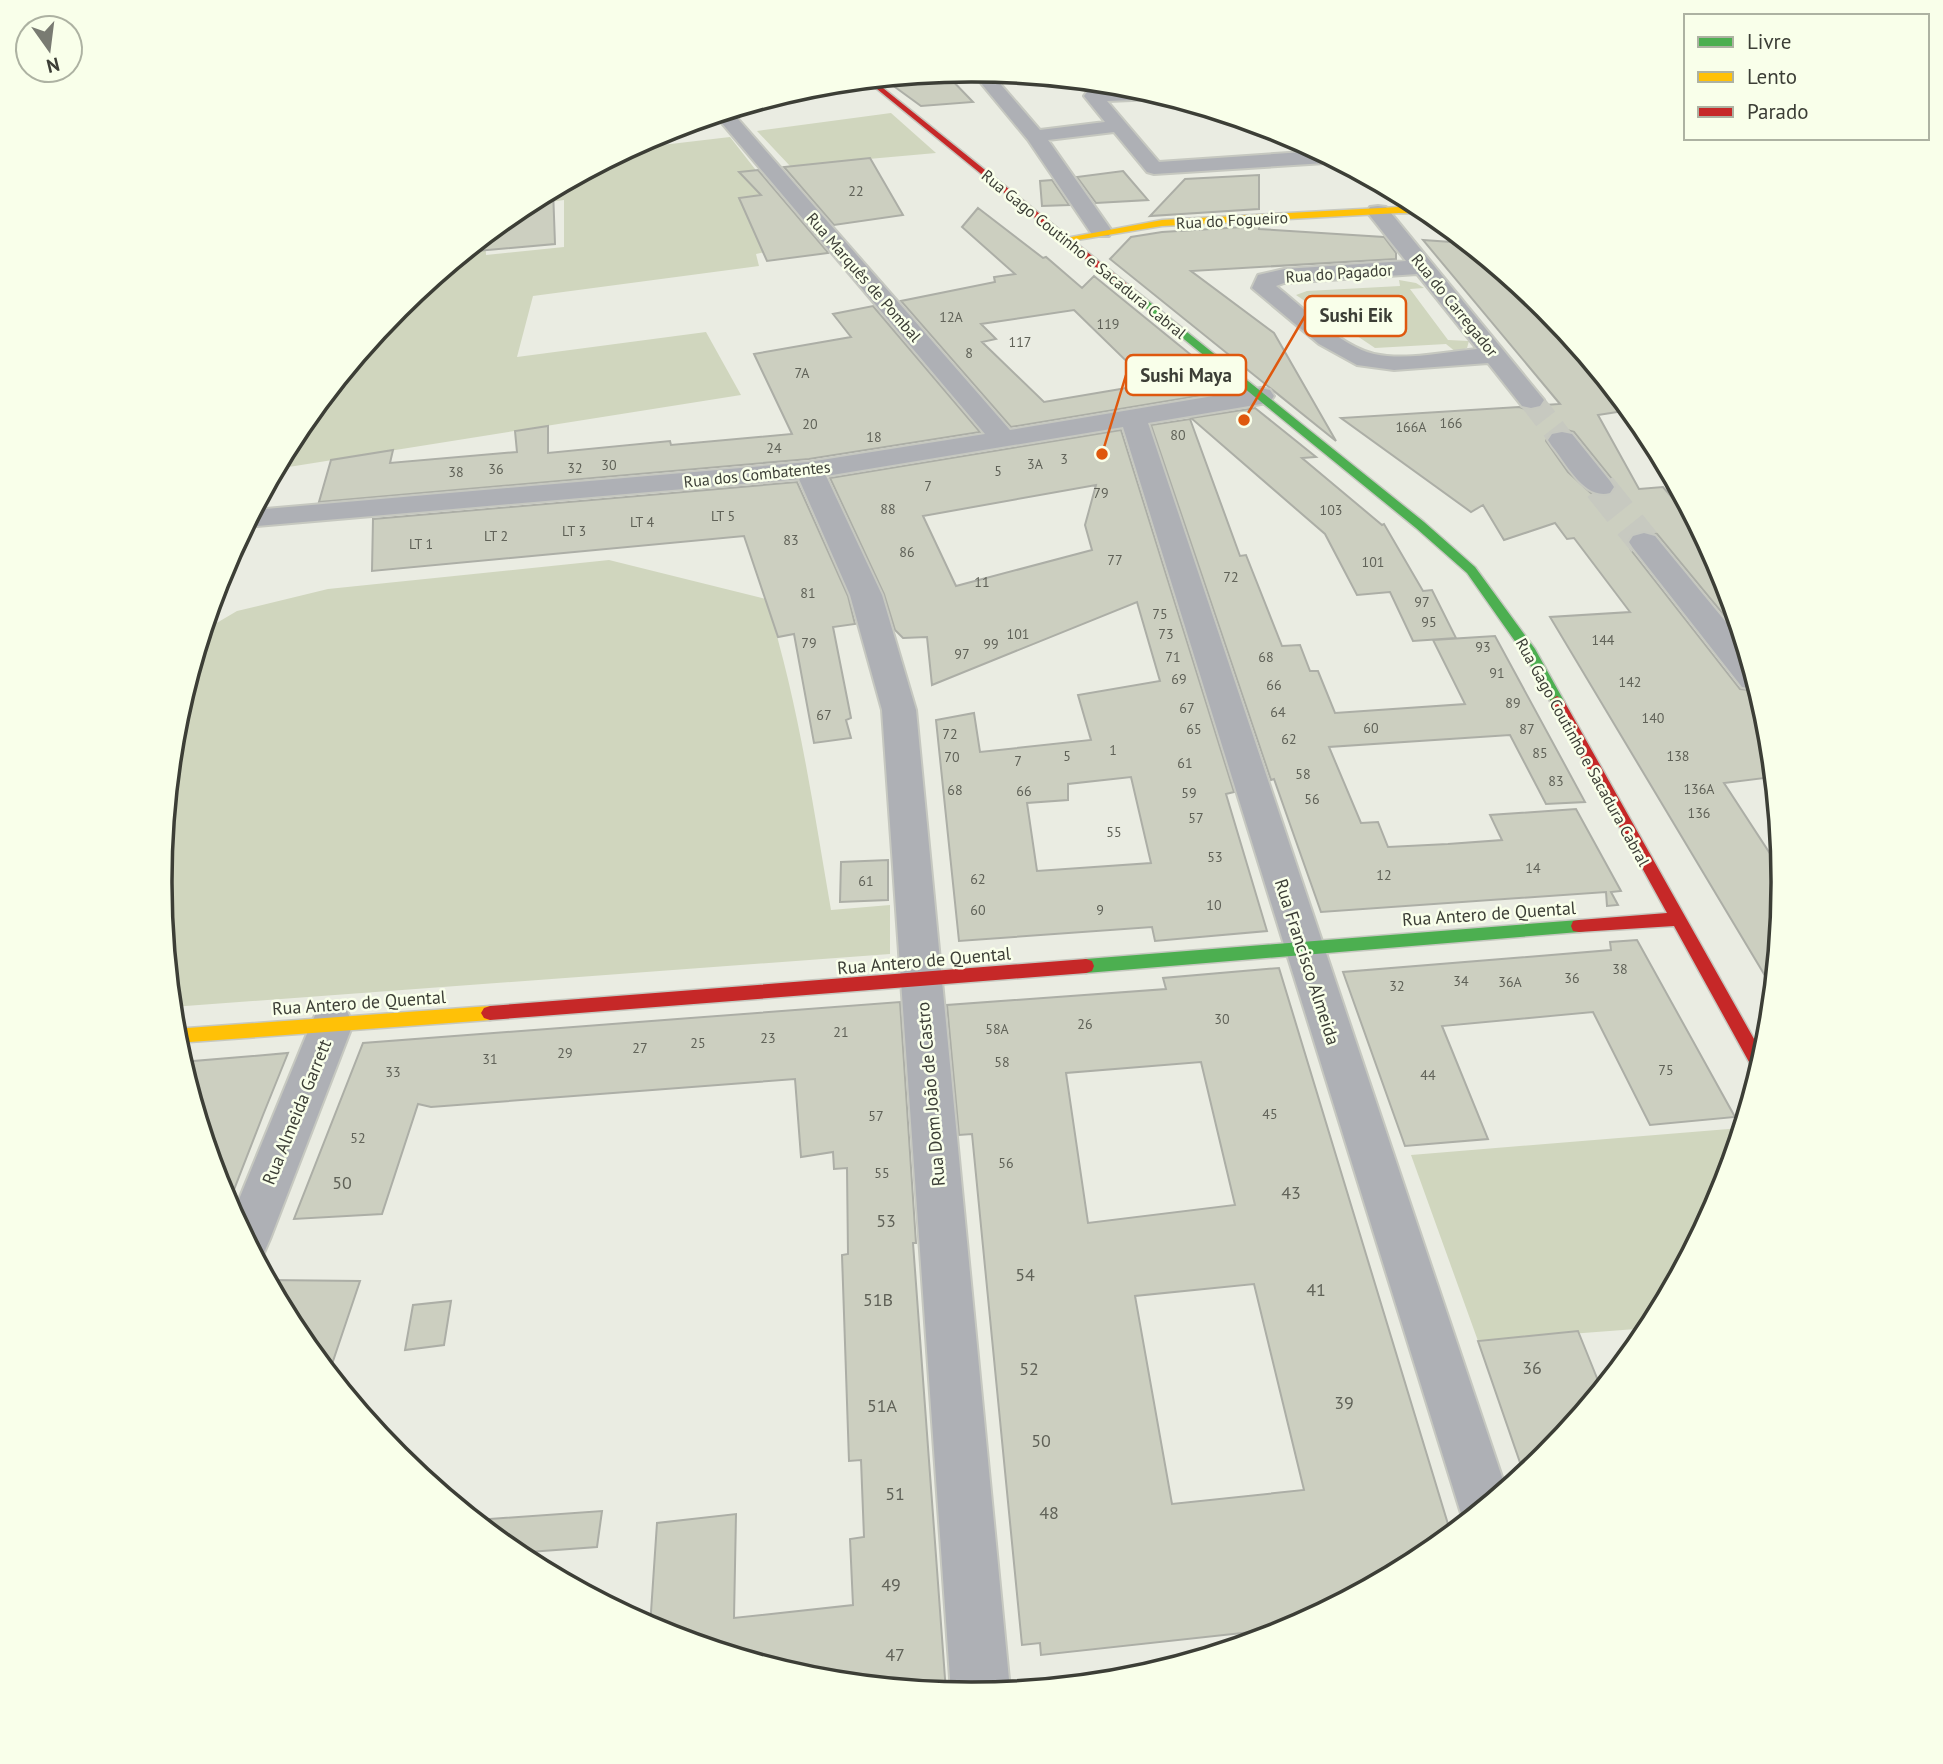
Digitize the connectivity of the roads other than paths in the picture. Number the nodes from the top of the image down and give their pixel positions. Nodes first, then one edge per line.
1 (989, 83) edge
2 (879, 88) edge
3 (1113, 95) edge
4 (729, 120) edge
5 (1118, 126) junction
6 (1035, 136) junction
7 (1310, 158) edge
8 (1402, 208) edge
9 (1389, 211) junction
10 (1407, 211) edge
11 (1101, 231) junction
12 (1065, 239) junction
13 (1424, 267) junction
14 (1496, 355) junction
15 (1261, 396) junction
16 (1531, 400) tunnel mouth
17 (1133, 418) junction
18 (1004, 440) junction
19 (1562, 440) tunnel mouth
20 (810, 470) junction
21 (1600, 486) tunnel mouth
22 (259, 518) edge
23 (1644, 542) tunnel mouth
24 (1740, 661) edge
25 (1676, 919) junction
26 (1302, 947) junction
27 (921, 981) junction
28 (332, 1024) junction
29 (187, 1035) edge
30 (1752, 1053) edge
31 (250, 1228) edge
32 (1482, 1497) edge
33 (980, 1682) edge

1 - 6 street
2 - 12 street, Rua Gago Coutinho e Sacadura Cabral
3 - 5 street
4 - 18 street, Rua Marquês de Pombal
5 - 6 street
5 - 7 street
6 - 11 street
8 - 9 street, Rua do Fogueiro
9 - 10 street, Rua do Fogueiro
9 - 11 street, Rua do Fogueiro
9 - 13 street, Rua do Carregador
11 - 12 street, Rua do Fogueiro
12 - 15 street, Rua Gago Coutinho e Sacadura Cabral
13 - 14 street, Rua do Carregador
13 - 14 street, Rua do Pagador
14 - 16 street, Rua do Carregador
15 - 17 street, Rua dos Combatentes
15 - 25 street, Rua Gago Coutinho e Sacadura Cabral
17 - 18 street, Rua dos Combatentes
17 - 26 street, Rua Francisco Almeida
18 - 20 street, Rua dos Combatentes
19 - 21 street
20 - 22 street, Rua dos Combatentes
20 - 27 street, Rua Dom João de Castro
23 - 24 street
25 - 26 street, Rua Antero de Quental
25 - 30 street, Rua Gago Coutinho e Sacadura Cabral
26 - 27 street, Rua Antero de Quental
26 - 32 street, Rua Francisco Almeida
27 - 28 street, Rua Antero de Quental
27 - 33 street, Rua Dom João de Castro
28 - 29 street, Rua Antero de Quental
28 - 31 street, Rua Almeida Garrett

